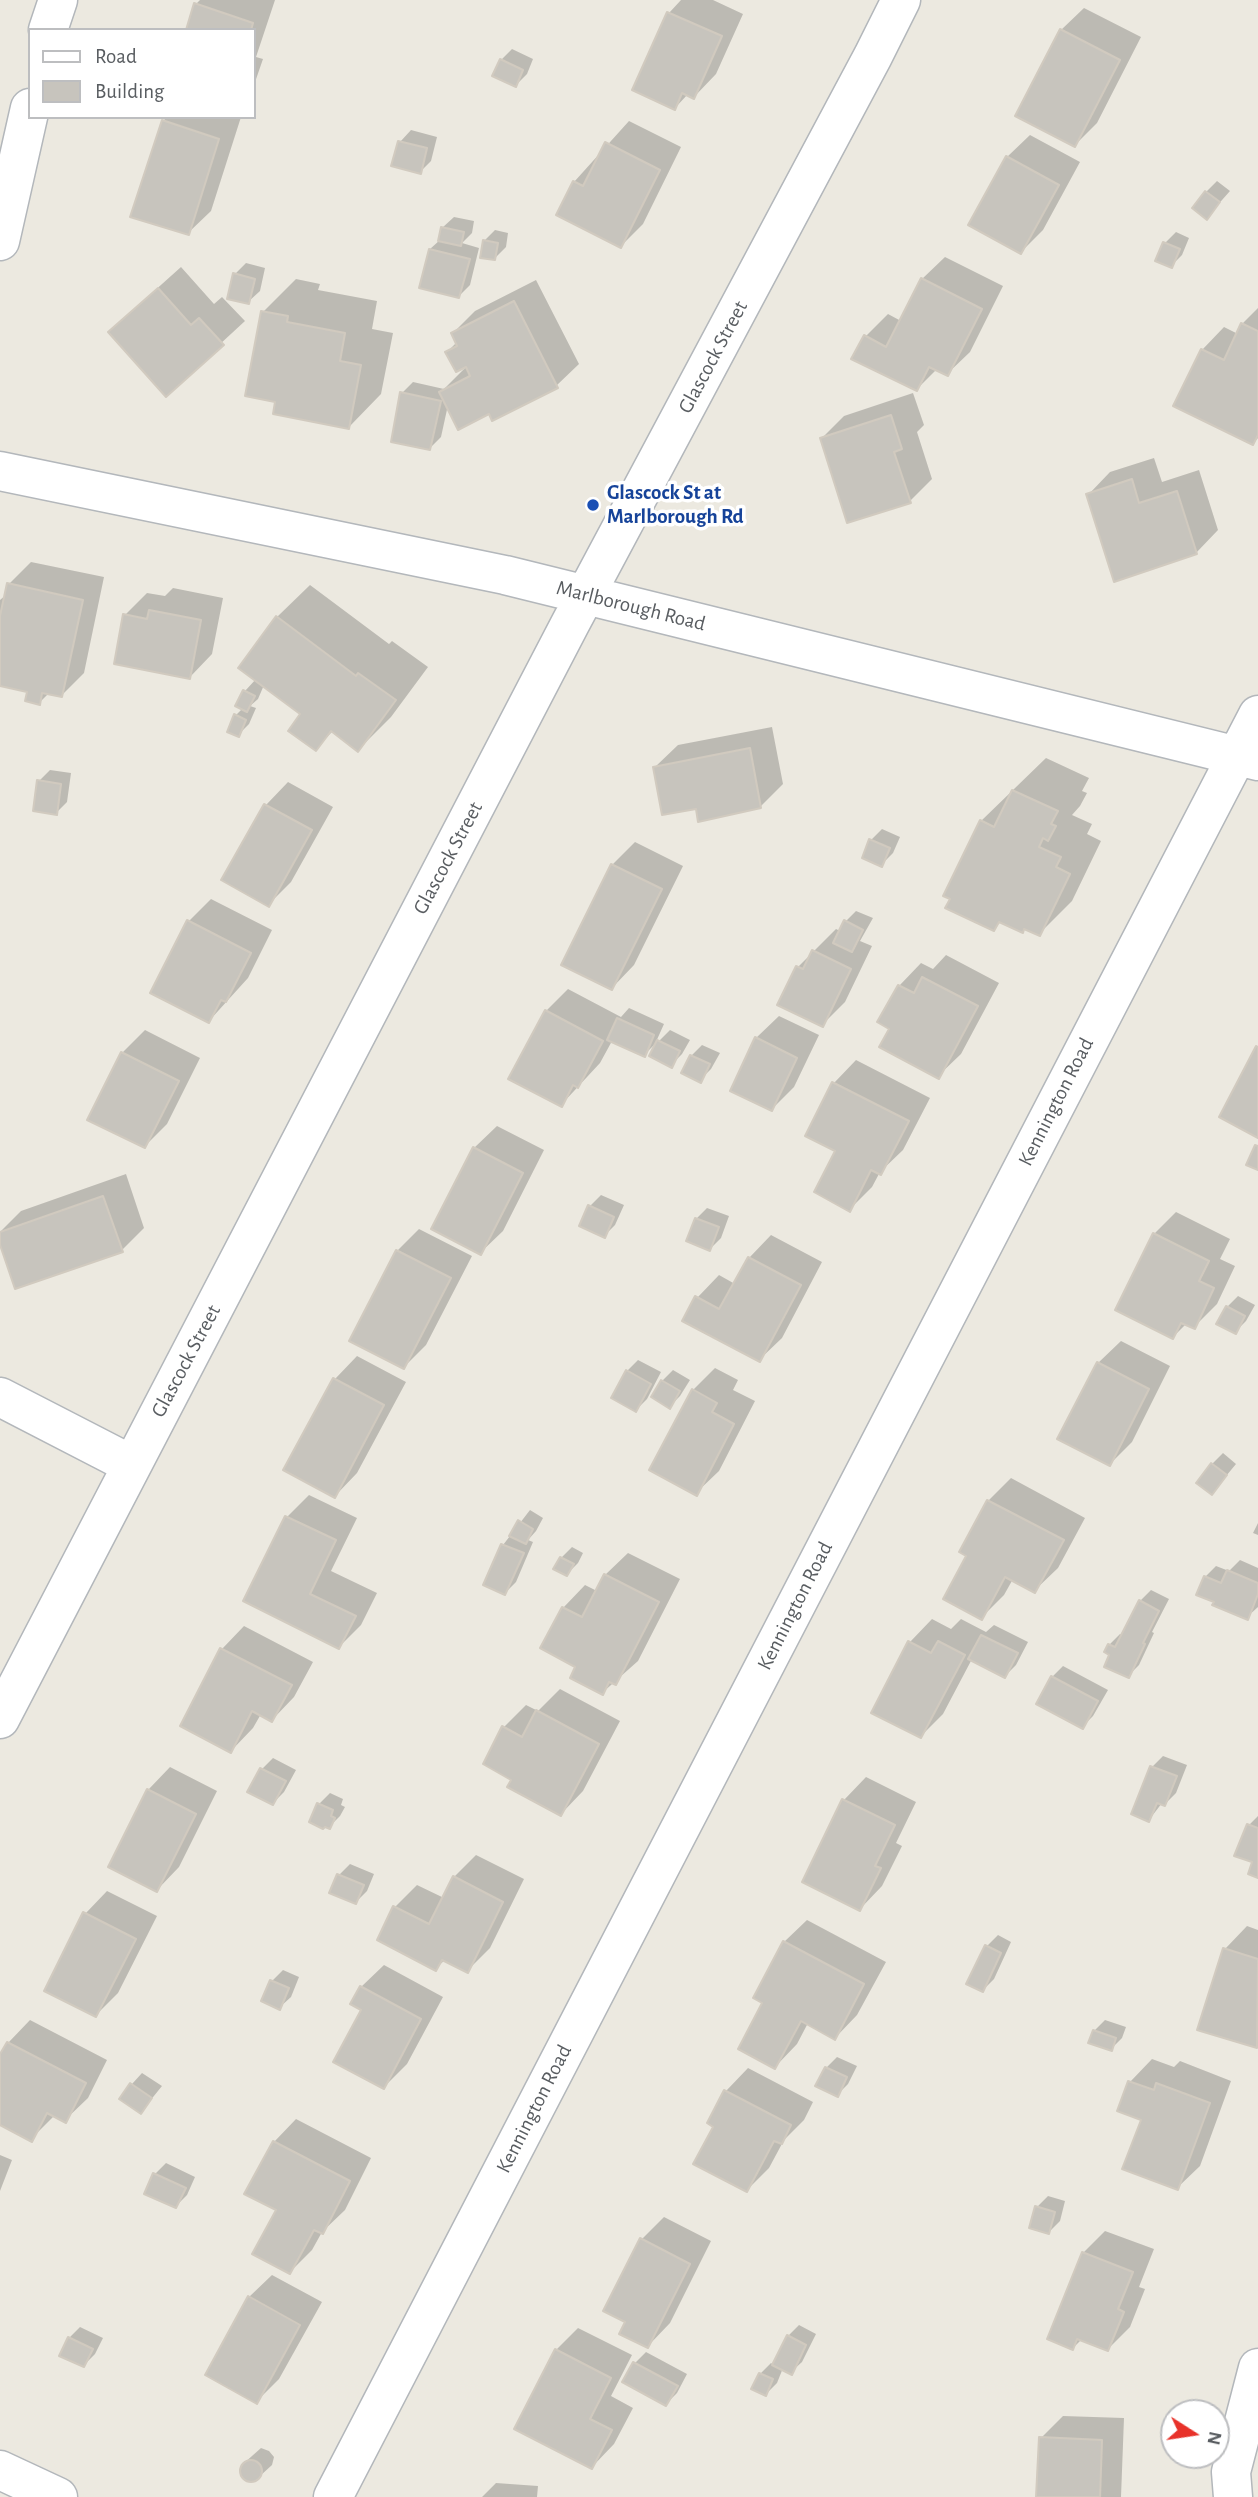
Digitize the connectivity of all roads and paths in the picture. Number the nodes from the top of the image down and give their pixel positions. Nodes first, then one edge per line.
1 (58, 0) edge
2 (901, 0) edge
3 (49, 28) edge
4 (28, 117) edge
5 (0, 241) edge
6 (0, 471) edge
7 (586, 596) junction
8 (1258, 715) edge
9 (1247, 758) edge
10 (0, 1397) edge
11 (132, 1465) junction
12 (0, 1719) edge
13 (1258, 2368) edge
14 (0, 2470) edge
15 (58, 2497) edge
16 (333, 2497) edge
17 (1233, 2497) edge

1 - 3 street
2 - 7 street, Glascock Street
4 - 5 street
6 - 7 street, Marlborough Road
7 - 9 street, Marlborough Road
7 - 11 street, Glascock Street
8 - 9 street, Kennington Road
9 - 16 street, Kennington Road
10 - 11 street
11 - 12 street, Glascock Street
13 - 17 street
14 - 15 street

